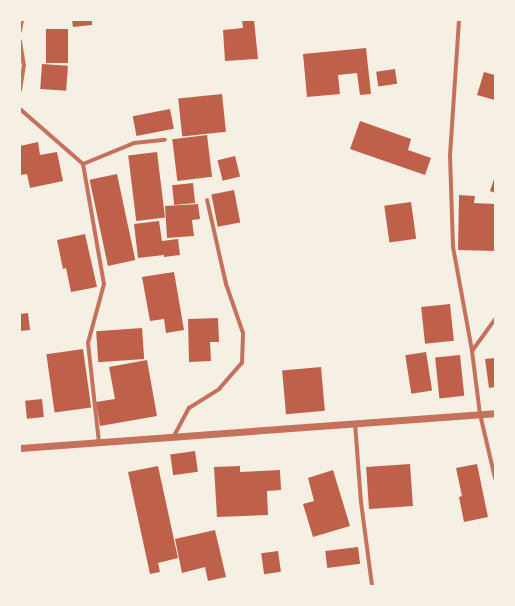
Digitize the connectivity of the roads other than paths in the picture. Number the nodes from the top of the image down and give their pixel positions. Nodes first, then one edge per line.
1 (22, 20) edge
2 (459, 20) edge
3 (20, 31) edge
4 (20, 41) edge
5 (20, 90) edge
6 (20, 109) edge
7 (165, 140) dead end
8 (82, 164) junction
9 (207, 200) dead end
10 (495, 319) edge
11 (472, 351) junction
12 (495, 413) edge
13 (480, 414) junction
14 (355, 423) junction
15 (174, 436) junction
16 (99, 442) junction
17 (20, 448) edge
18 (495, 478) edge
19 (372, 586) edge

1 - 3 street
2 - 11 street
4 - 5 street
6 - 8 street
7 - 8 street
8 - 16 street
9 - 15 street
10 - 11 street
11 - 13 street
12 - 13 street
13 - 14 street
13 - 18 street
14 - 15 street
14 - 19 street
15 - 16 street
16 - 17 street

